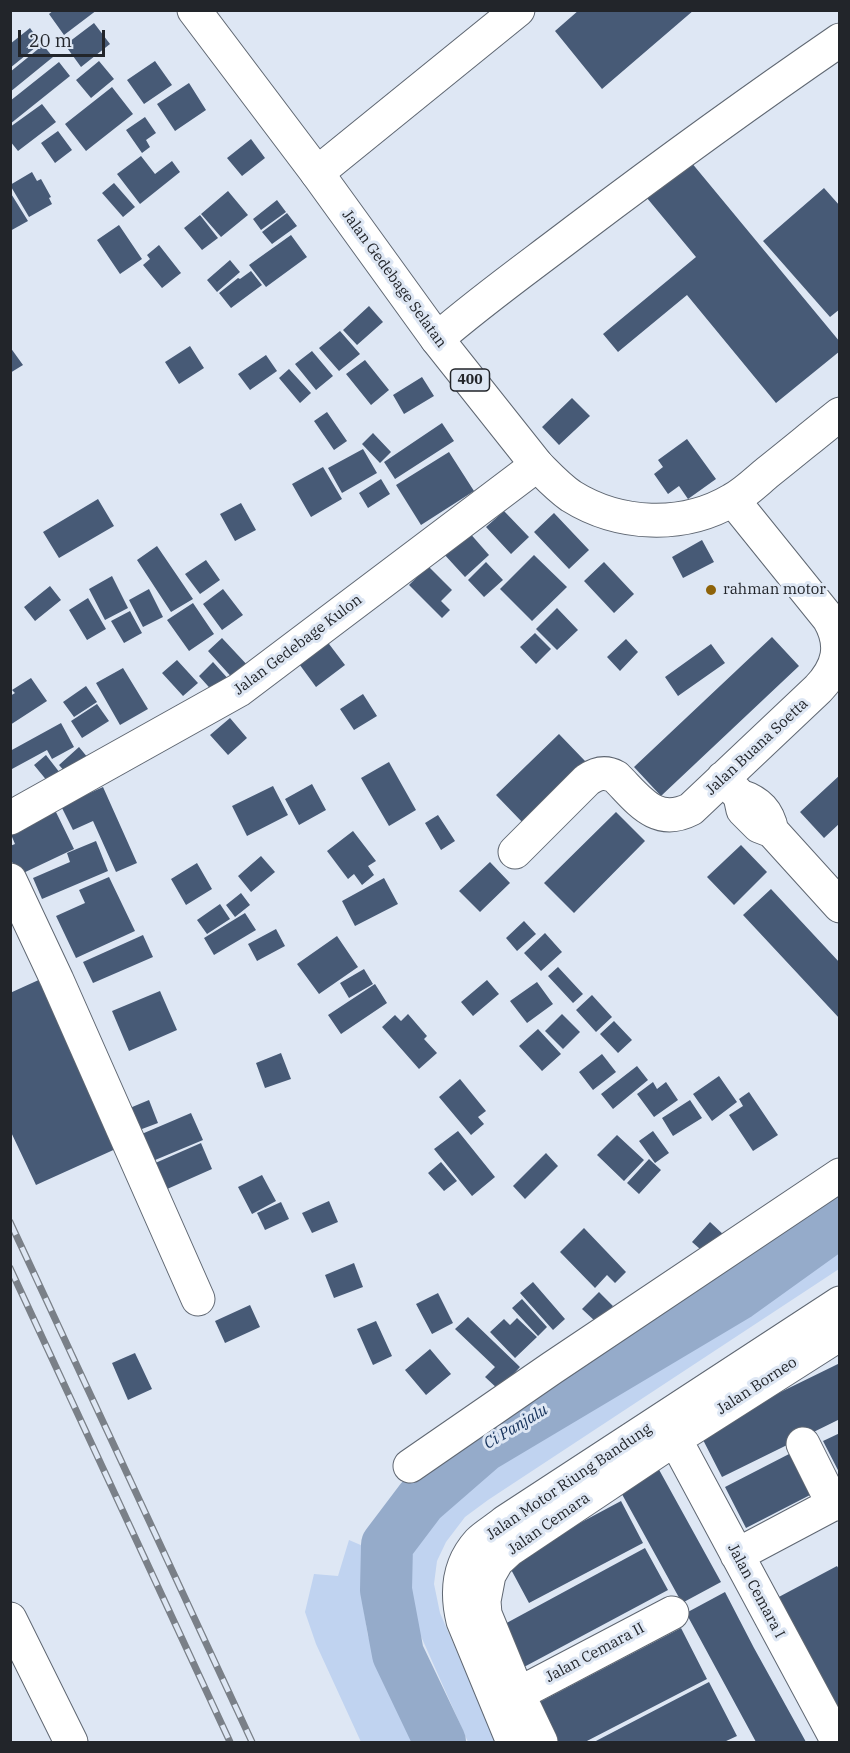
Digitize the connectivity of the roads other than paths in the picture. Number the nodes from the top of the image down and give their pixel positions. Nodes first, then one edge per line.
1 (194, 10) edge
2 (518, 10) edge
3 (840, 40) edge
4 (317, 173) junction
5 (437, 339) junction
6 (840, 414) edge
7 (537, 465) junction
8 (733, 500) junction
9 (732, 787) junction
10 (10, 818) edge
11 (515, 852) dead end
12 (10, 880) edge
13 (840, 906) edge
14 (840, 1176) edge
15 (198, 1299) dead end
16 (840, 1304) edge
17 (840, 1334) edge
18 (675, 1439) junction
19 (803, 1444) dead end
20 (410, 1466) dead end
21 (836, 1504) edge
22 (737, 1555) junction
23 (672, 1613) dead end
24 (10, 1619) edge
25 (518, 1694) junction
26 (71, 1743) edge
27 (513, 1743) edge
28 (541, 1743) edge
29 (838, 1743) edge

1 - 4 street, Jalan Gedebage Selatan / 400
2 - 4 street
3 - 5 street
4 - 5 street, Jalan Gedebage Selatan / 400
5 - 7 street, Jalan Gedebage Selatan / 400
6 - 8 street, Jalan Gedebage Selatan / 400
7 - 8 street, Jalan Gedebage Selatan / 400
7 - 10 street, Jalan Gedebage Kulon
8 - 9 street, Jalan Buana Soetta
9 - 11 street, Jalan Buana Soetta
9 - 13 street
12 - 15 street
14 - 20 street
16 - 27 street, Jalan Motor Riung Bandung
17 - 18 street, Jalan Borneo
18 - 22 street, Jalan Cemara I
18 - 25 street, Jalan Cemara
19 - 21 street
21 - 22 street
22 - 29 street, Jalan Cemara I
23 - 25 street, Jalan Cemara II
24 - 26 street
25 - 28 street, Jalan Cemara

